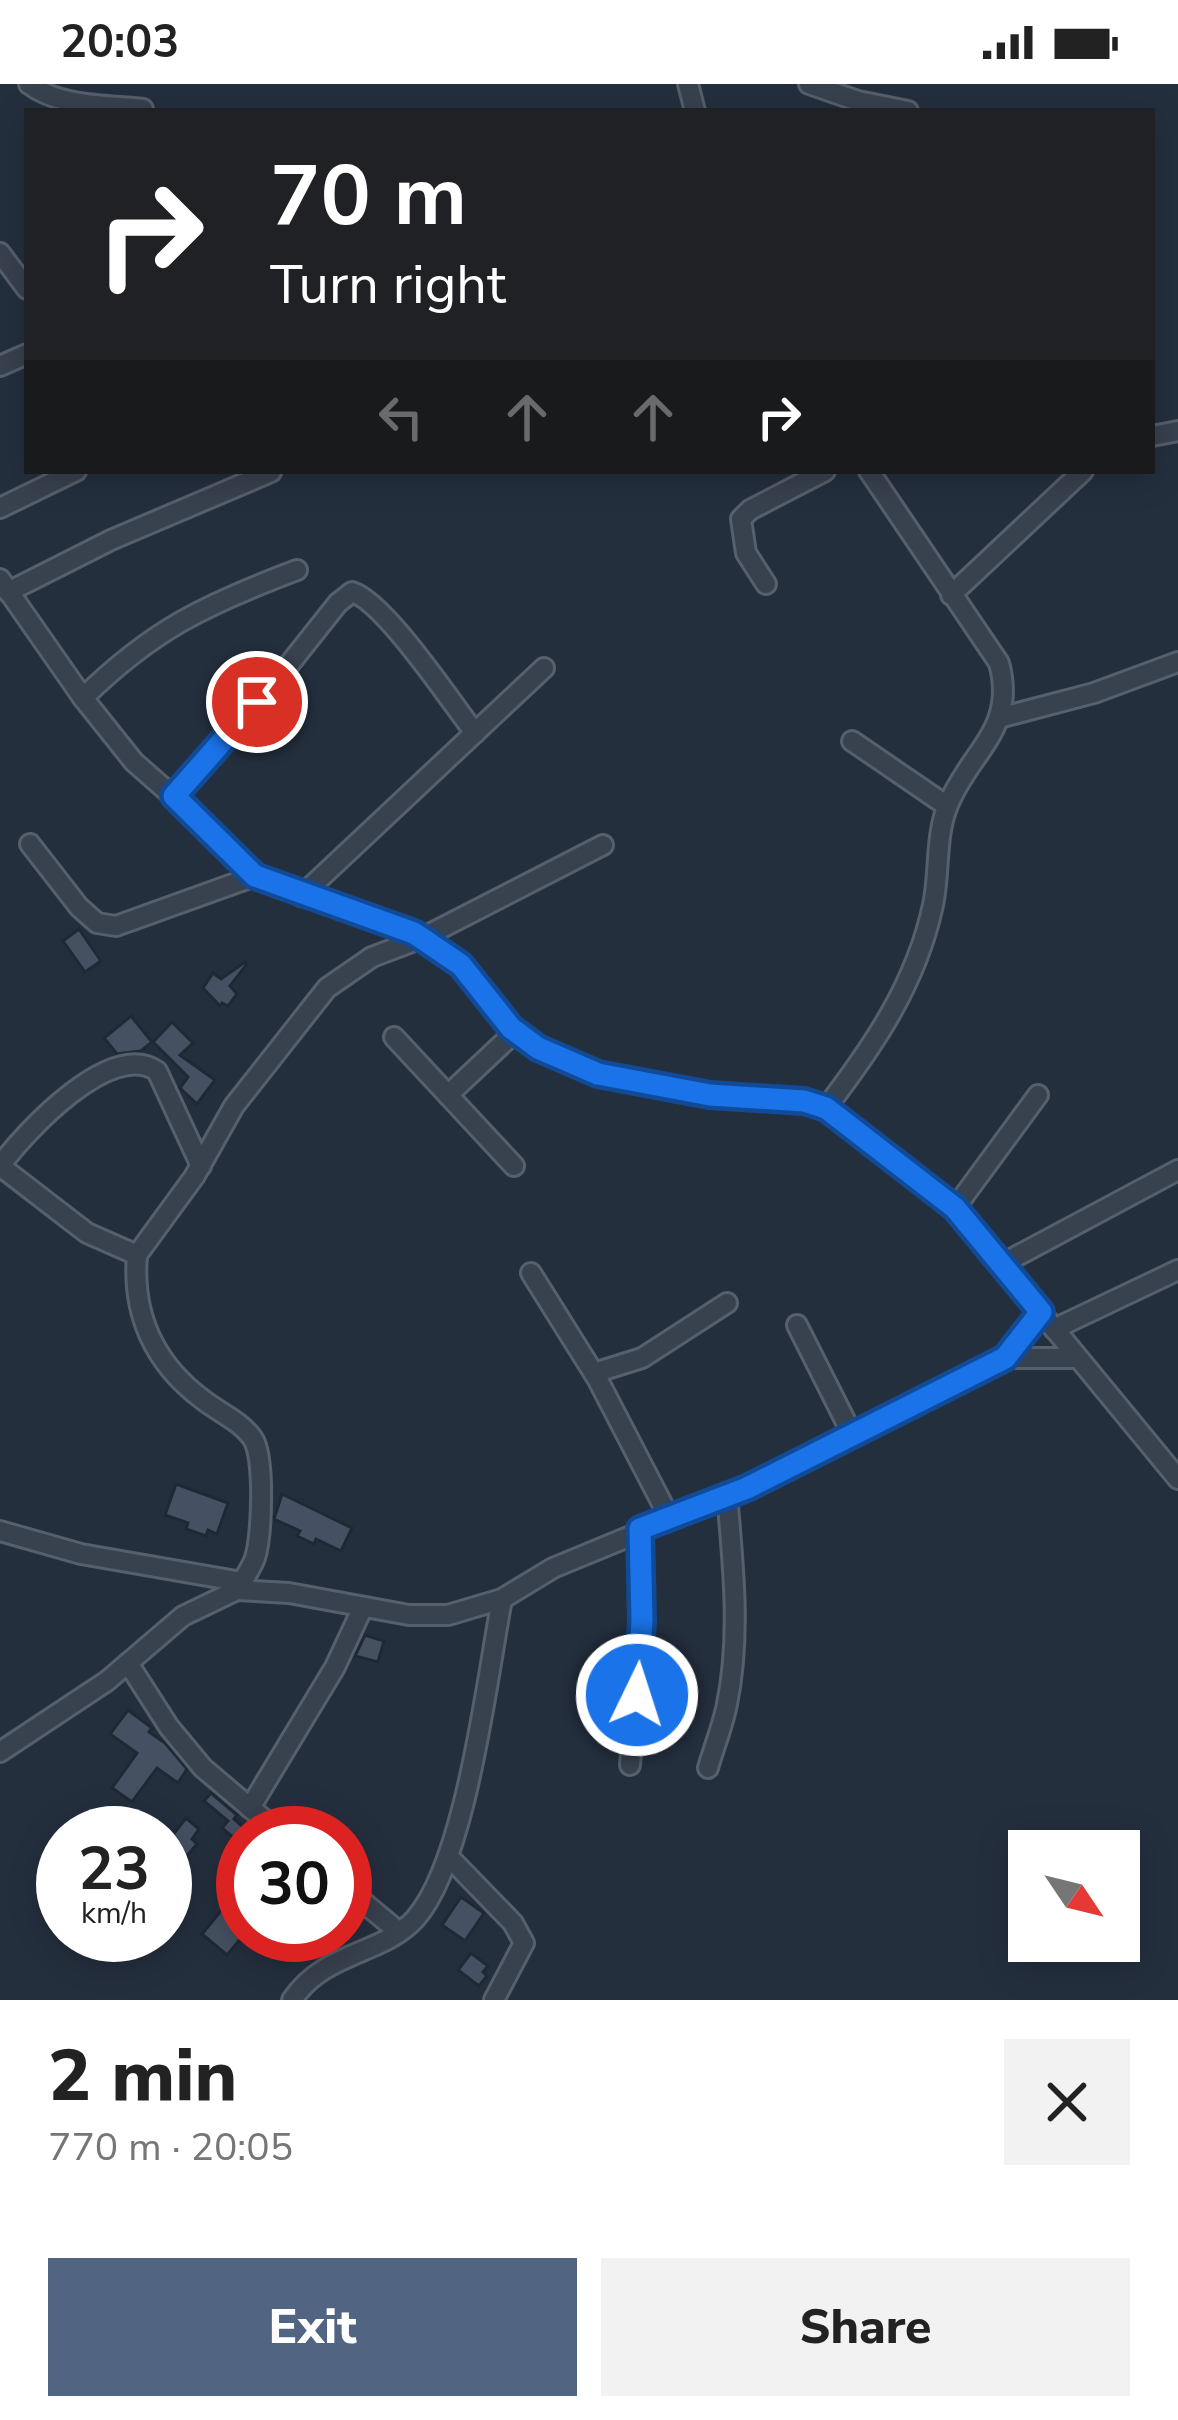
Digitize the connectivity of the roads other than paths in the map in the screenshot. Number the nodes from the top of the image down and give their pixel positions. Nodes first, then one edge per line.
1 (29, 84) edge
2 (809, 84) edge
3 (133, 108) edge
4 (893, 108) edge
5 (0, 254) edge
6 (24, 285) edge
7 (70, 474) edge
8 (266, 474) edge
9 (819, 474) edge
10 (870, 474) edge
11 (1080, 474) edge
12 (0, 508) edge
13 (297, 570) dead end
14 (2, 583) edge
15 (766, 584) dead end
16 (951, 595) junction
17 (1178, 662) edge
18 (544, 668) dead end
19 (83, 698) junction
20 (999, 718) junction
21 (475, 733) junction
22 (852, 741) dead end
23 (174, 796) junction
24 (947, 806) junction
25 (30, 844) dead end
26 (603, 845) dead end
27 (255, 876) junction
28 (302, 896) junction
29 (422, 938) junction
30 (516, 1031) junction
31 (394, 1036) dead end
32 (448, 1095) junction
33 (1038, 1095) dead end
34 (826, 1108) junction
35 (201, 1166) junction
36 (514, 1166) dead end
37 (1178, 1170) edge
38 (955, 1208) junction
39 (137, 1255) junction
40 (1002, 1264) junction
41 (1178, 1270) edge
42 (531, 1274) dead end
43 (727, 1304) dead end
44 (1041, 1312) junction
45 (797, 1325) dead end
46 (1054, 1329) junction
47 (1005, 1358) junction
48 (1078, 1358) junction
49 (594, 1373) junction
50 (852, 1434) junction
51 (1178, 1479) edge
52 (727, 1495) junction
53 (669, 1517) junction
54 (640, 1529) junction
55 (0, 1531) edge
56 (240, 1586) junction
57 (502, 1599) junction
58 (363, 1607) junction
59 (128, 1663) junction
60 (0, 1752) edge
61 (630, 1766) dead end
62 (708, 1768) dead end
63 (248, 1806) edge
64 (251, 1806) edge
65 (448, 1856) junction
66 (372, 1910) edge
67 (399, 1932) junction
68 (292, 2000) edge
69 (494, 2000) edge

1 - 3 street
2 - 4 street
5 - 6 street
7 - 12 street
8 - 14 street
9 - 15 street
10 - 16 street
11 - 16 street
13 - 19 street
14 - 19 street
16 - 20 street
17 - 20 street
18 - 21 street
19 - 23 street
20 - 24 street
21 - 23 street
21 - 28 street
22 - 24 street
23 - 27 street
24 - 34 street
25 - 27 street
26 - 29 street
27 - 28 street
28 - 29 street
29 - 30 street
29 - 35 street
30 - 32 street
30 - 34 street
31 - 32 street
32 - 36 street
33 - 38 street
34 - 38 street
35 - 39 street
35 - 39 street
37 - 40 street
38 - 40 street
39 - 56 street
40 - 44 street
41 - 46 street
42 - 49 street
43 - 49 street
44 - 46 street
44 - 47 street
45 - 50 street
46 - 48 street
47 - 48 street
47 - 50 street
48 - 51 street
49 - 53 street
50 - 52 street
52 - 53 street
52 - 62 street
53 - 54 street
54 - 57 street
54 - 61 street
55 - 56 street
56 - 58 street
56 - 59 street
57 - 58 street
57 - 65 street
58 - 64 street
59 - 60 street
59 - 63 street
65 - 67 street
65 - 69 street
66 - 67 street
67 - 68 street

